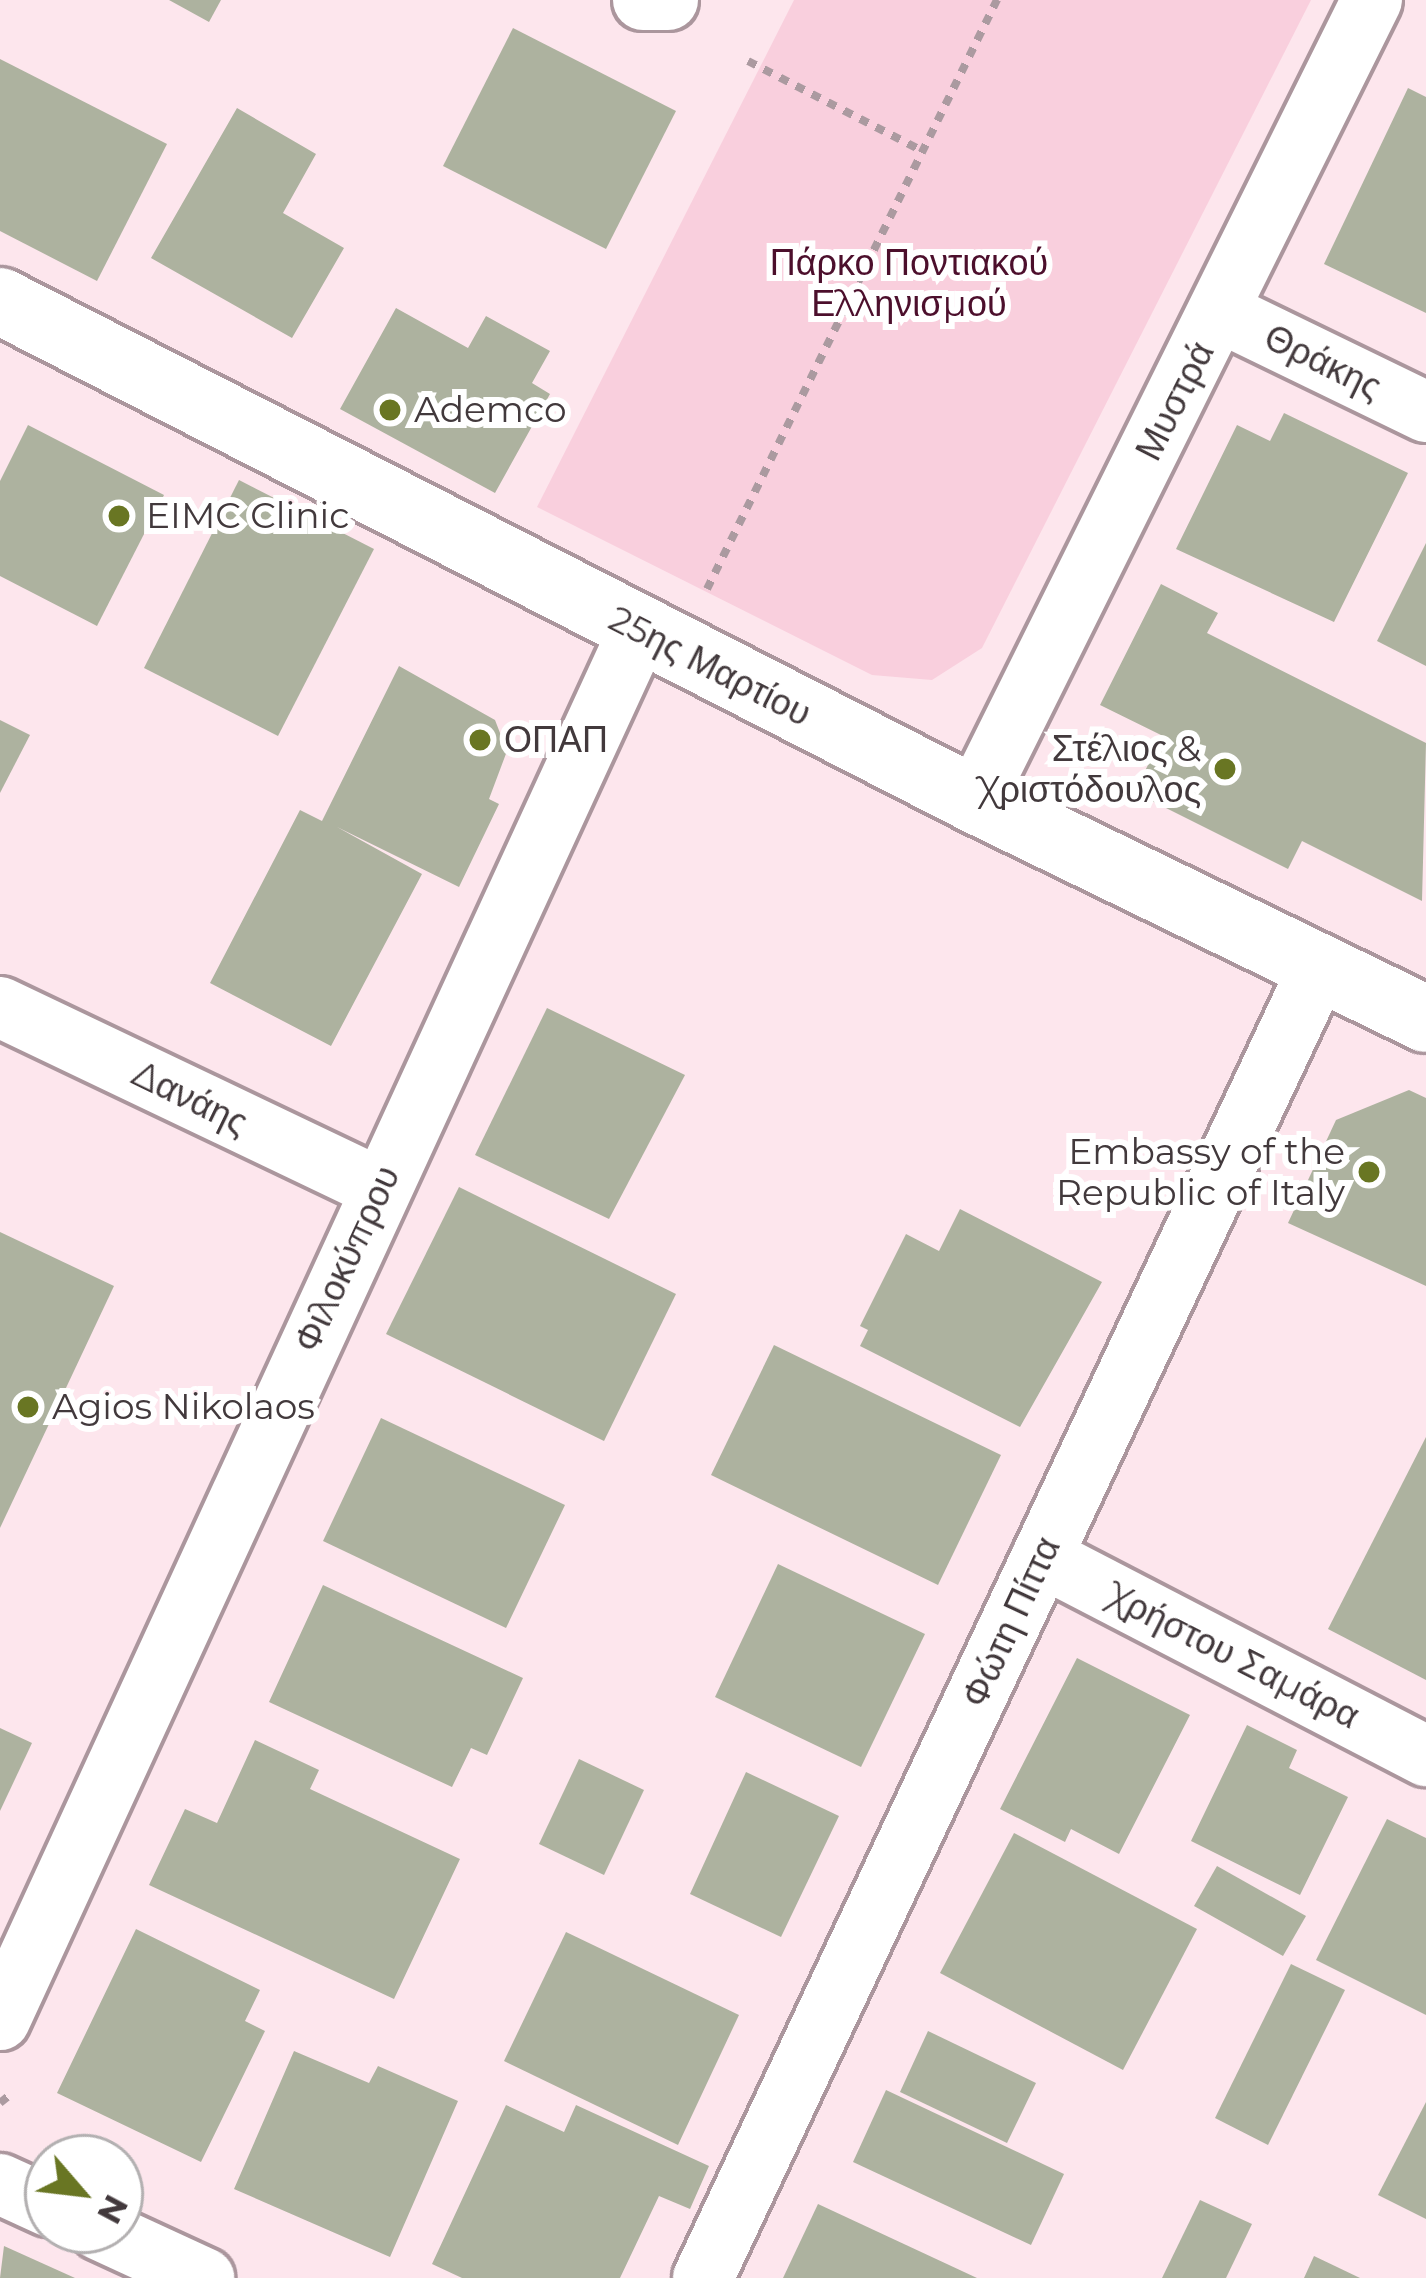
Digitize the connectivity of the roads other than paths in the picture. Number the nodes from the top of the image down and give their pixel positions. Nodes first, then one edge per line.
1 (643, 0) edge
2 (668, 0) edge
3 (1372, 0) edge
4 (0, 301) edge
5 (1220, 312) junction
6 (1426, 412) edge
7 (639, 630) junction
8 (975, 800) junction
9 (1319, 967) junction
10 (0, 1007) edge
11 (1426, 1019) edge
12 (380, 1188) junction
13 (1042, 1557) junction
14 (1426, 1756) edge
15 (0, 2020) edge
16 (144, 2250) edge
17 (204, 2278) edge
18 (703, 2278) edge

1 - 2 street
3 - 5 street, Μυστρά
4 - 7 street, 25ης Μαρτίου
5 - 6 street, Θράκης
5 - 8 street, Μυστρά
7 - 8 street, 25ης Μαρτίου
7 - 12 street, Φιλοκύπρου
8 - 9 street, 25ης Μαρτίου
9 - 11 street, 25ης Μαρτίου
9 - 13 street, Φώτη Πίττα
10 - 12 street, Δανάης
12 - 15 street, Φιλοκύπρου
13 - 14 street, Χρήστου Σαμάρα
13 - 18 street, Φώτη Πίττα
16 - 17 street

